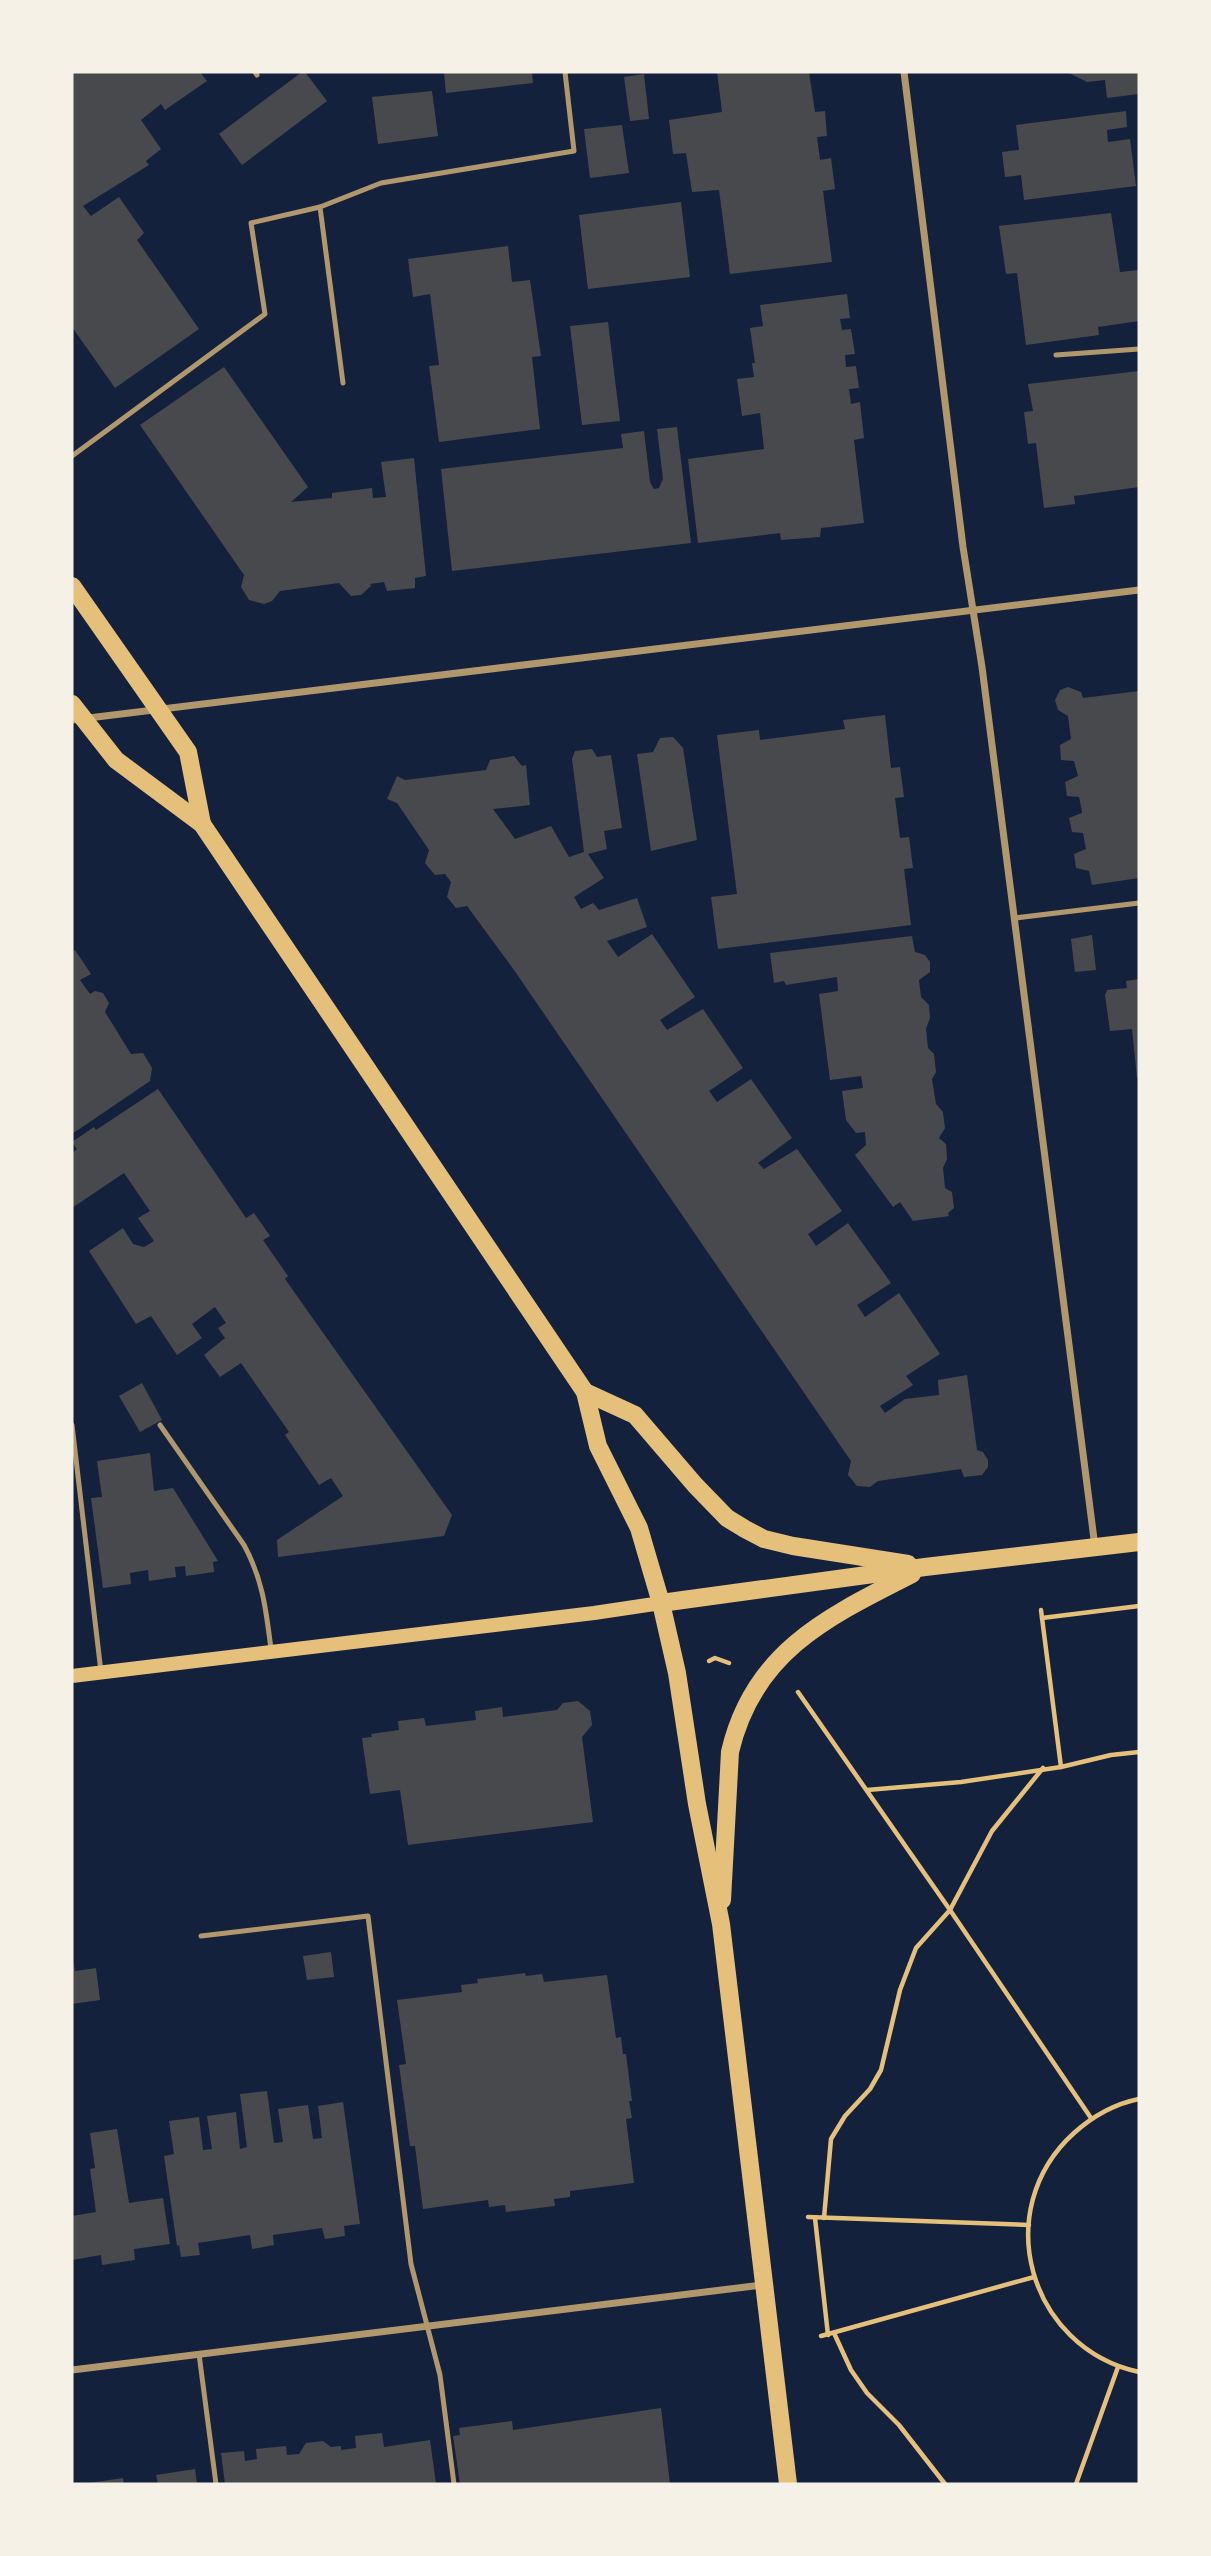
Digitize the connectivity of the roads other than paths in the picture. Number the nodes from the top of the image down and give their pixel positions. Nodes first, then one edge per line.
1 (565, 72) edge
2 (904, 72) edge
3 (320, 207) junction
4 (1139, 349) edge
5 (1056, 355) dead end
6 (343, 383) dead end
7 (72, 456) edge
8 (72, 586) edge
9 (1139, 590) edge
10 (973, 610) junction
11 (72, 704) edge
12 (158, 709) junction
13 (78, 719) edge
14 (202, 824) junction
15 (1139, 903) edge
16 (1015, 918) junction
17 (585, 1392) junction
18 (72, 1425) edge
19 (160, 1425) dead end
20 (1139, 1542) edge
21 (1096, 1548) junction
22 (925, 1567) junction
23 (661, 1603) junction
24 (271, 1652) junction
25 (101, 1672) junction
26 (72, 1676) edge
27 (720, 1924) junction
28 (201, 1936) dead end
29 (766, 2285) junction
30 (427, 2326) junction
31 (199, 2354) junction
32 (72, 2370) edge
33 (216, 2484) edge
34 (454, 2484) edge
35 (788, 2484) edge

1 - 3 lane
2 - 10 street
3 - 6 lane
3 - 7 lane
4 - 5 lane
8 - 12 main road
9 - 10 street
10 - 12 street
10 - 16 street
11 - 13 main road
12 - 13 street
12 - 14 main road
13 - 14 main road
14 - 17 main road
15 - 16 lane
16 - 21 street
17 - 22 main road
17 - 23 main road
18 - 25 lane
19 - 24 lane
20 - 21 main road
21 - 22 main road
22 - 23 main road
22 - 27 main road
23 - 24 main road
23 - 27 main road
24 - 25 main road
25 - 26 main road
27 - 29 main road
28 - 30 lane
29 - 30 street
29 - 35 main road
30 - 31 street
30 - 34 lane
31 - 32 street
31 - 33 lane

